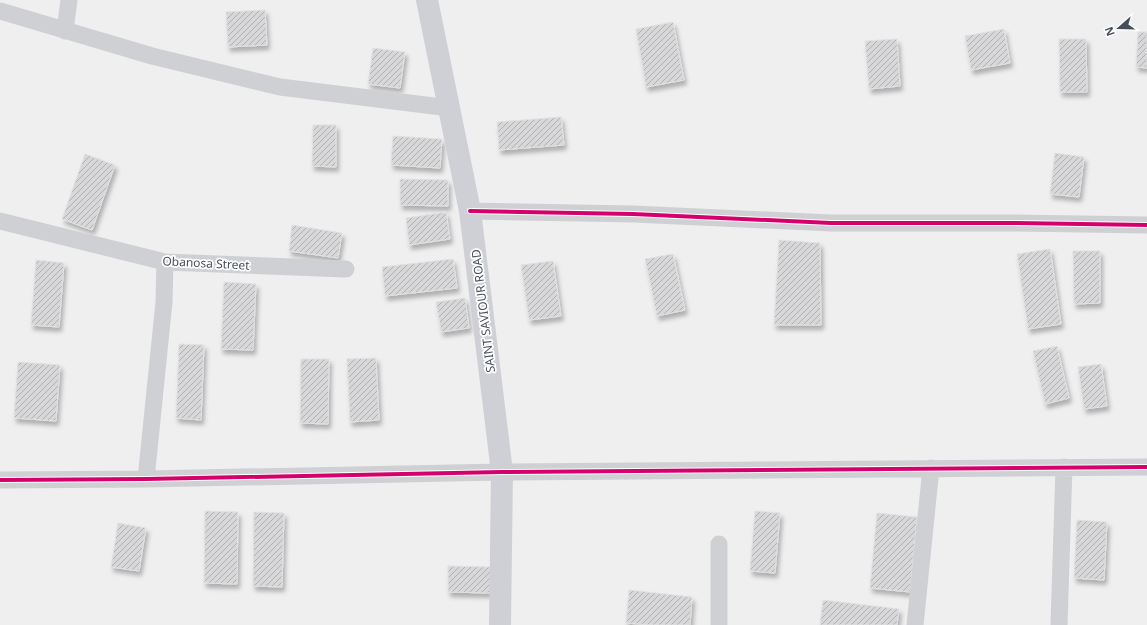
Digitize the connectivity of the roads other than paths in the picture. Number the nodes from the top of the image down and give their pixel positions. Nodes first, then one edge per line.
1 (70, 0) edge
2 (427, 0) edge
3 (0, 11) edge
4 (65, 31) junction
5 (450, 108) junction
6 (470, 211) junction
7 (0, 221) edge
8 (1147, 225) edge
9 (165, 262) junction
10 (346, 269) dead end
11 (1147, 467) edge
12 (931, 468) junction
13 (1064, 468) junction
14 (502, 472) junction
15 (146, 479) junction
16 (0, 480) edge
17 (719, 544) dead end
18 (500, 625) edge
19 (719, 625) edge
20 (915, 625) edge
21 (1059, 625) edge

1 - 4 street
2 - 5 street, SAINT SAVIOUR ROAD
3 - 4 street
4 - 5 street
5 - 6 street, SAINT SAVIOUR ROAD
6 - 8 street
6 - 14 street, SAINT SAVIOUR ROAD
7 - 9 street, Obanosa Street
9 - 10 street, Obanosa Street
9 - 15 street
11 - 13 street
12 - 13 street
12 - 14 street
12 - 20 street
13 - 21 street
14 - 15 street
14 - 18 street, SAINT SAVIOUR ROAD
15 - 16 street
17 - 19 street

